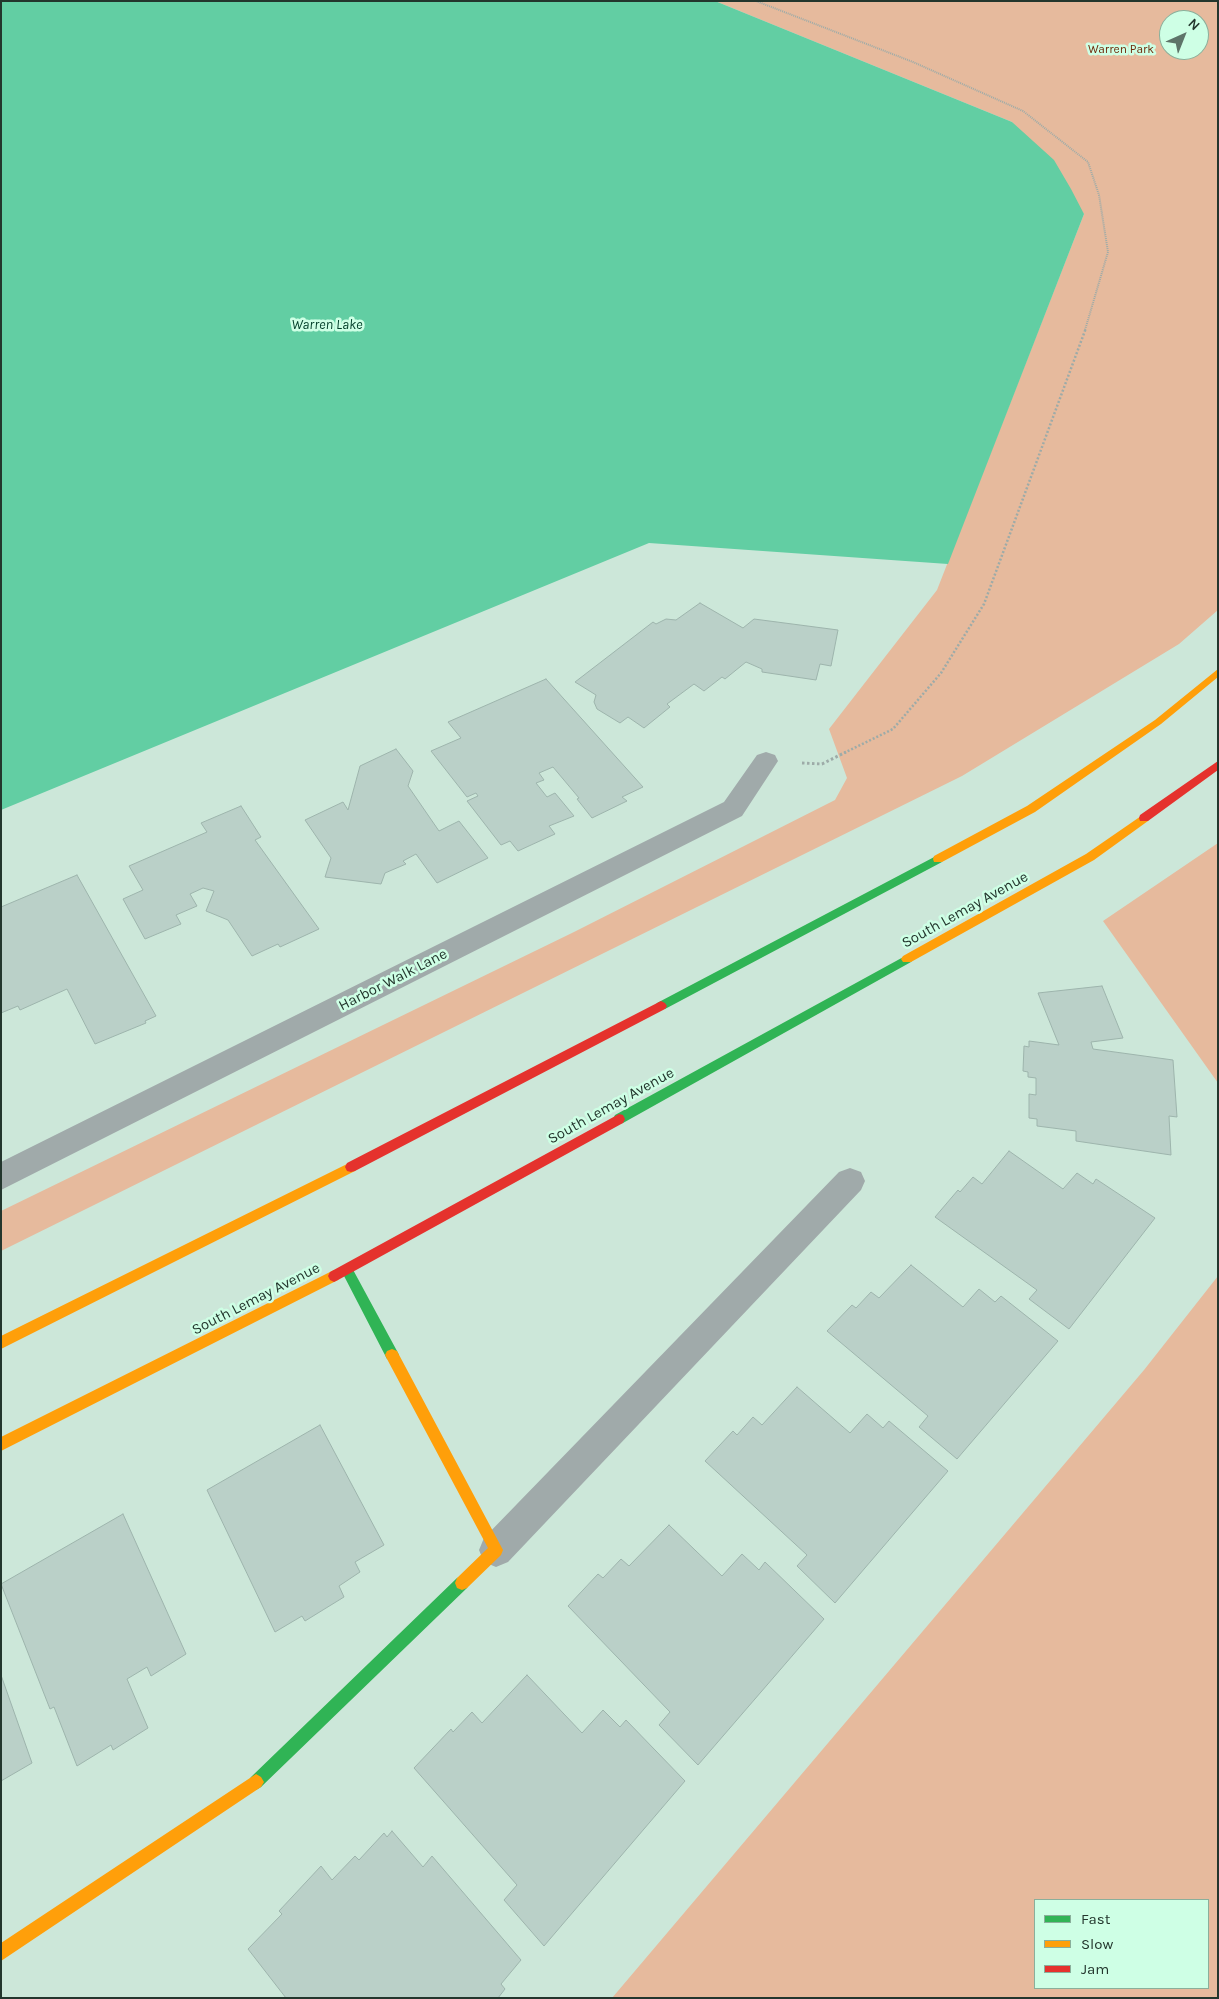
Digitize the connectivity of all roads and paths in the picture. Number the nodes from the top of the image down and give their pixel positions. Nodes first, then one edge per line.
1 (756, 1) edge
2 (1218, 672) edge
3 (766, 761) joint
4 (1218, 765) edge
5 (1, 1177) edge
6 (850, 1181) dead end
7 (347, 1270) junction
8 (1, 1343) edge
9 (1, 1444) edge
10 (496, 1550) junction
11 (1, 1953) edge

1 - 3 path
2 - 8 main road
3 - 5 street, Harbor Walk Lane
4 - 7 main road, South Lemay Avenue
6 - 10 street
7 - 9 main road, South Lemay Avenue
7 - 10 main road
10 - 11 main road

